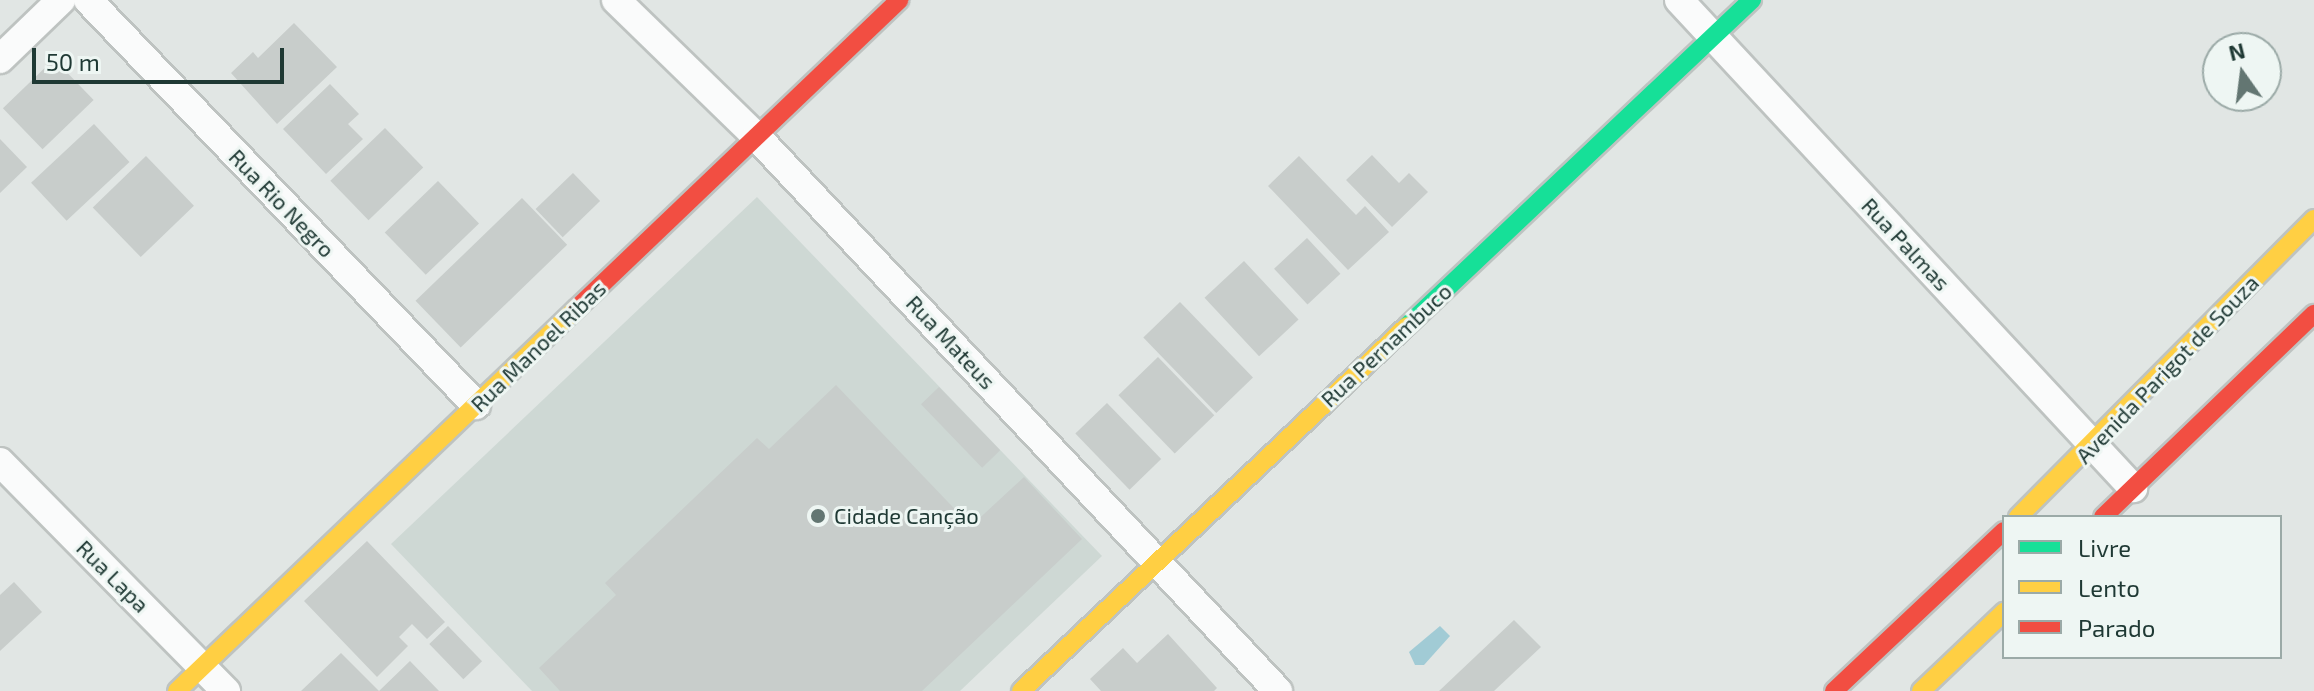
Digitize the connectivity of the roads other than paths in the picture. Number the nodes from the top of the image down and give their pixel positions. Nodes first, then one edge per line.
1 (61, 0) edge
2 (88, 0) edge
3 (616, 0) edge
4 (899, 0) edge
5 (1679, 0) edge
6 (1752, 0) edge
7 (1713, 37) junction
8 (0, 59) edge
9 (756, 136) junction
10 (2314, 219) edge
11 (2314, 314) edge
12 (476, 405) junction
13 (2093, 446) junction
14 (0, 462) edge
15 (2133, 488) junction
16 (2020, 515) edge
17 (2105, 515) edge
18 (2002, 533) edge
19 (1157, 561) junction
20 (2002, 614) edge
21 (203, 667) junction
22 (177, 691) edge
23 (226, 691) edge
24 (1021, 691) edge
25 (1278, 691) edge
26 (1834, 691) edge
27 (1921, 691) edge

1 - 8 street
2 - 12 street, Rua Rio Negro
3 - 9 street, Rua Mateus
4 - 9 street, Rua Manoel Ribas
5 - 7 street, Rua Palmas
6 - 7 street, Rua Pernambuco
7 - 13 street, Rua Palmas
7 - 19 street, Rua Pernambuco
9 - 12 street, Rua Manoel Ribas
9 - 19 street, Rua Mateus
10 - 13 street, Avenida Parigot de Souza
11 - 15 street
12 - 21 street, Rua Manoel Ribas
13 - 15 street, Rua Palmas
13 - 16 street, Avenida Parigot de Souza
14 - 21 street, Rua Lapa
15 - 17 street
18 - 26 street
19 - 24 street, Rua Pernambuco
19 - 25 street, Rua Mateus
20 - 27 street
21 - 22 street, Rua Manoel Ribas
21 - 23 street, Rua Lapa

